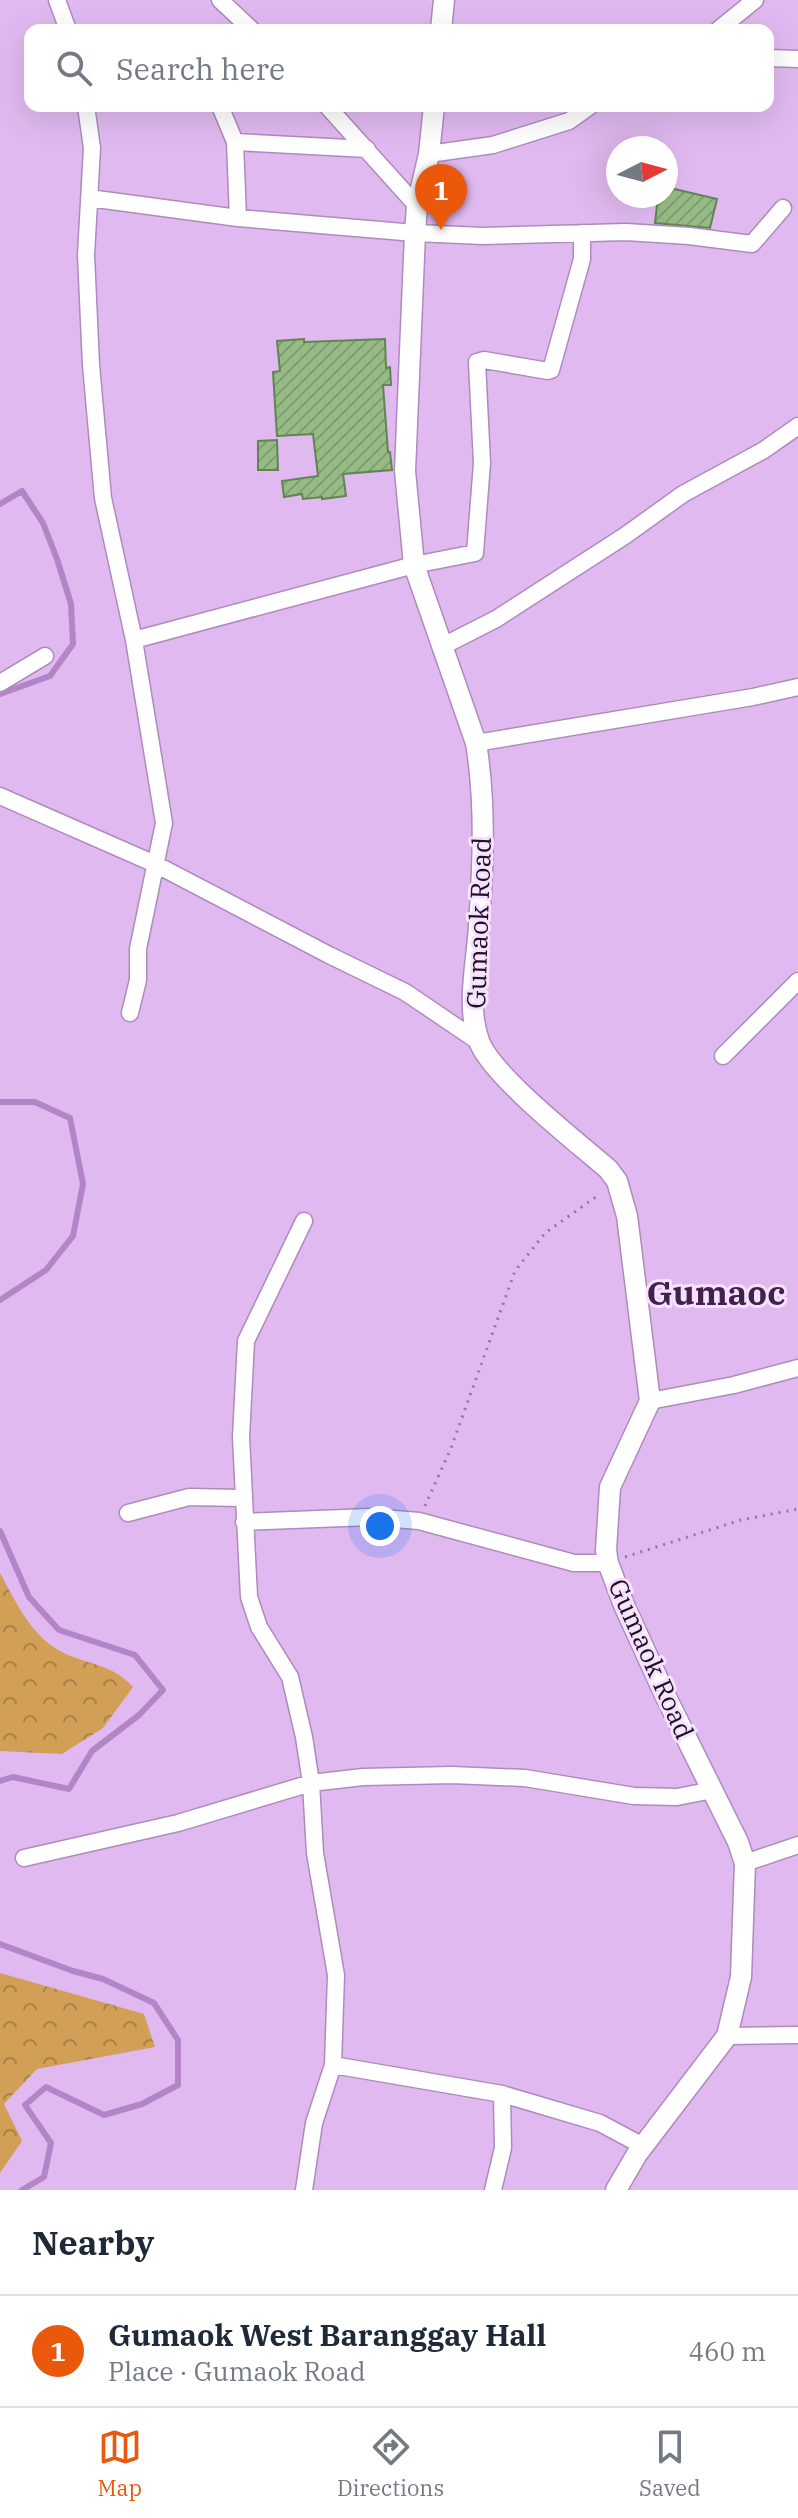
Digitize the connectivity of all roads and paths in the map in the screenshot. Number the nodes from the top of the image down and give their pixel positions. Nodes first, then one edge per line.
1 (57, 0) edge
2 (220, 0) edge
3 (444, 0) edge
4 (755, 0) edge
5 (66, 24) edge
6 (246, 24) edge
7 (442, 24) edge
8 (725, 24) edge
9 (774, 58) edge
10 (798, 59) edge
11 (87, 112) edge
12 (222, 112) edge
13 (333, 112) edge
14 (433, 112) edge
15 (582, 112) edge
16 (235, 142) junction
17 (367, 149) junction
18 (429, 154) junction
19 (89, 198) junction
20 (417, 206) junction
21 (783, 208) dead end
22 (238, 218) junction
23 (415, 233) junction
24 (582, 233) junction
25 (798, 426) edge
26 (414, 565) junction
27 (134, 640) junction
28 (441, 647) junction
29 (45, 656) dead end
30 (0, 683) edge
31 (798, 687) edge
32 (476, 743) junction
33 (0, 796) edge
34 (155, 864) junction
35 (798, 981) edge
36 (130, 1013) dead end
37 (479, 1042) junction
38 (723, 1056) dead end
39 (617, 1181) junction
40 (304, 1221) dead end
41 (798, 1368) edge
42 (650, 1401) junction
43 (242, 1498) junction
44 (798, 1509) edge
45 (128, 1513) dead end
46 (419, 1521) junction
47 (244, 1522) junction
48 (608, 1563) junction
49 (311, 1783) junction
50 (713, 1790) junction
51 (798, 1845) edge
52 (24, 1858) dead end
53 (745, 1863) junction
54 (798, 2035) edge
55 (727, 2036) junction
56 (333, 2065) junction
57 (502, 2094) junction
58 (643, 2146) junction
59 (304, 2190) edge
60 (493, 2190) edge
61 (616, 2190) edge

1 - 5 street
2 - 6 street
3 - 7 street
4 - 8 street
9 - 10 street
11 - 19 street
12 - 16 street
13 - 17 street
14 - 18 street, Gumaok Road
15 - 18 street
16 - 17 street
16 - 22 street
17 - 20 street
18 - 20 street, Gumaok Road
19 - 22 street
19 - 27 street
20 - 23 street, Gumaok Road
21 - 24 street
22 - 23 street
23 - 24 street
23 - 26 street, Gumaok Road
24 - 26 street
25 - 28 street
26 - 27 street
26 - 28 street, Gumaok Road
27 - 34 street
28 - 32 street, Gumaok Road
29 - 30 street
31 - 32 street
32 - 37 street, Gumaok Road
33 - 34 street
34 - 36 street
34 - 37 street
35 - 38 street
37 - 39 street, Gumaok Road
39 - 42 street, Gumaok Road
39 - 46 path
40 - 43 street
41 - 42 street
42 - 48 street, Gumaok Road
43 - 45 street
43 - 47 street
44 - 48 path
46 - 47 street
46 - 48 street
47 - 49 street
48 - 50 street, Gumaok Road
49 - 50 street
49 - 52 street
49 - 56 street
50 - 53 street, Gumaok Road
51 - 53 street
53 - 55 street, Gumaok Road
54 - 55 street
55 - 58 street, Gumaok Road
56 - 57 street
56 - 59 street
57 - 58 street
57 - 60 street
58 - 61 street, Gumaok Road

